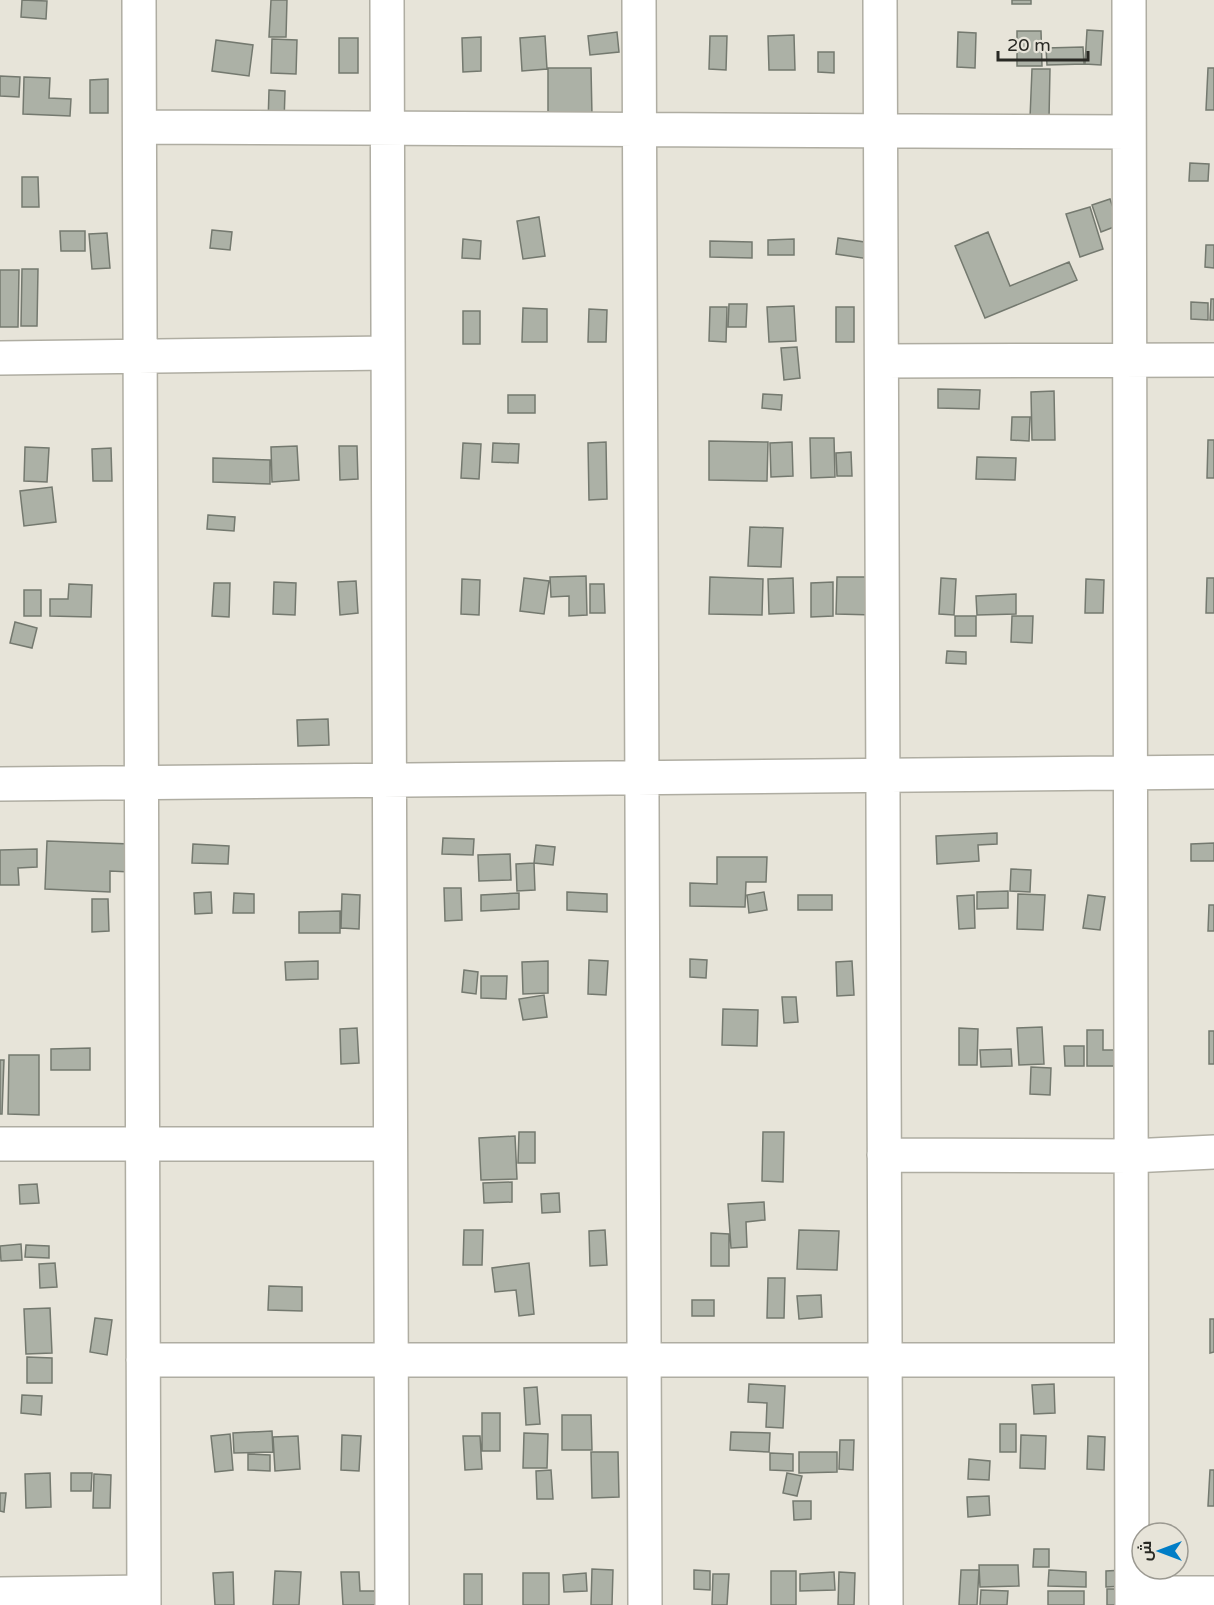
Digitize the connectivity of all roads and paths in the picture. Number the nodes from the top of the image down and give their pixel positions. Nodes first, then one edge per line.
1 (139, 0) edge
2 (387, 0) edge
3 (639, 0) edge
4 (880, 0) edge
5 (1129, 0) edge
6 (140, 127) junction
7 (387, 128) junction
8 (640, 130) junction
9 (881, 131) junction
10 (1129, 132) junction
11 (388, 353) junction
12 (141, 356) junction
13 (0, 358) edge
14 (1214, 360) edge
15 (882, 361) junction
16 (1130, 361) junction
17 (1214, 772) edge
18 (1130, 774) junction
19 (883, 776) junction
20 (642, 777) junction
21 (389, 779) junction
22 (142, 782) junction
23 (0, 784) edge
24 (0, 1144) edge
25 (143, 1144) junction
26 (390, 1144) junction
27 (1214, 1152) edge
28 (884, 1155) junction
29 (1131, 1156) junction
30 (143, 1360) junction
31 (391, 1360) junction
32 (644, 1360) junction
33 (885, 1360) junction
34 (1131, 1360) junction
35 (1214, 1593) edge
36 (0, 1594) edge
37 (144, 1598) edge
38 (1132, 1599) edge
39 (392, 1605) edge
40 (645, 1605) edge
41 (886, 1605) edge

1 - 6 street
2 - 7 street
3 - 8 street
4 - 9 street
5 - 10 street
6 - 7 street
6 - 12 street
7 - 8 street
7 - 11 street
8 - 9 street
8 - 20 street
9 - 10 street
9 - 15 street
10 - 16 street
11 - 12 street
11 - 21 street
12 - 13 street
12 - 22 street
14 - 16 street
15 - 16 street
15 - 19 street
16 - 18 street
17 - 18 street
18 - 19 street
18 - 29 street
19 - 20 street
19 - 28 street
20 - 21 street
20 - 32 street
21 - 22 street
21 - 26 street
22 - 23 street
22 - 25 street
24 - 25 street
25 - 26 street
25 - 30 street
26 - 31 street
27 - 29 street
28 - 29 street
28 - 33 street
29 - 34 street
30 - 31 street
30 - 37 street
31 - 32 street
31 - 39 street
32 - 33 street
32 - 40 street
33 - 34 street
33 - 41 street
34 - 38 street
35 - 38 street
36 - 37 street

